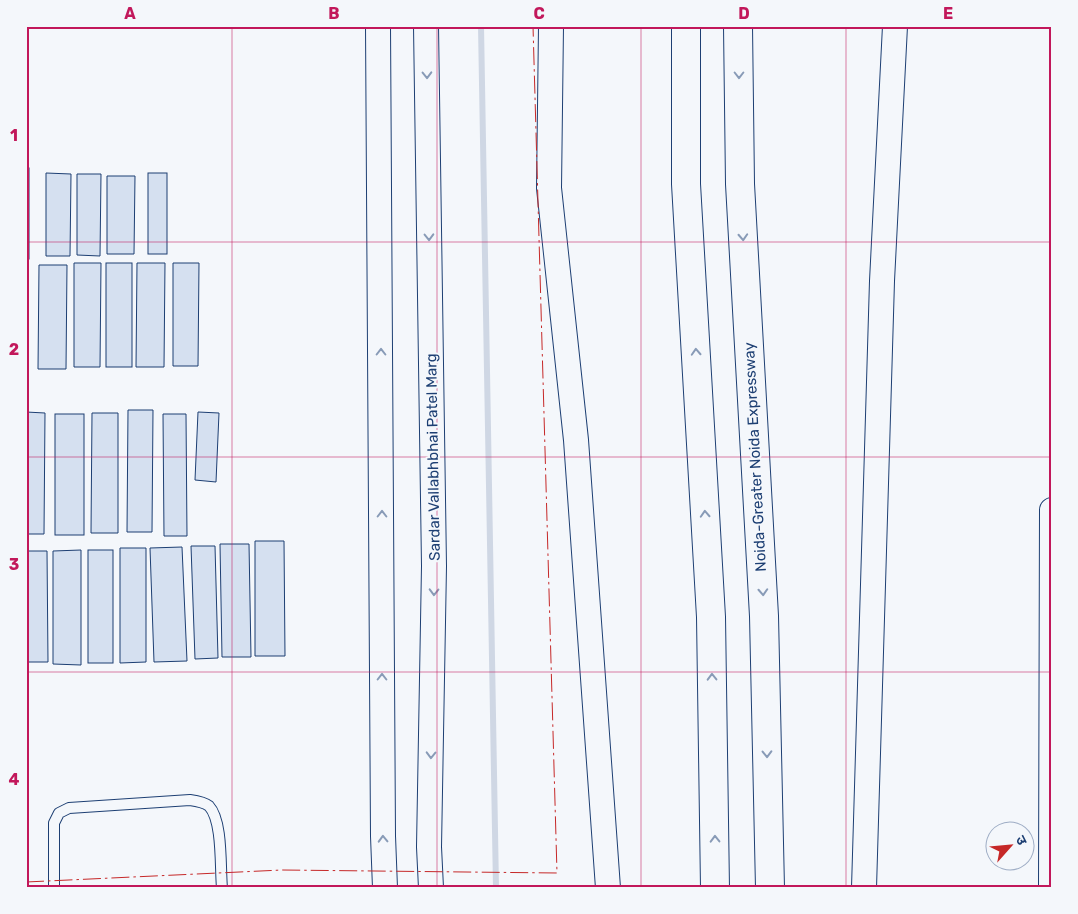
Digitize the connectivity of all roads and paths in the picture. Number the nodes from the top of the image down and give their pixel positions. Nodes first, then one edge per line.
1 (378, 26) edge
2 (426, 26) edge
3 (552, 26) edge
4 (686, 26) edge
5 (738, 26) edge
6 (895, 26) edge
7 (1052, 510) edge
8 (54, 888) edge
9 (222, 888) edge
10 (385, 888) edge
11 (431, 888) edge
12 (608, 888) edge
13 (715, 888) edge
14 (770, 888) edge
15 (864, 888) edge
16 (1051, 888) edge

10 -> 1 street
2 -> 11 street, Sardar Vallabhbhai Patel Marg
3 - 12 street
13 -> 4 highway
5 -> 14 highway, Noida-Greater Noida Expressway
6 - 15 street
7 - 16 street
8 - 9 lane

